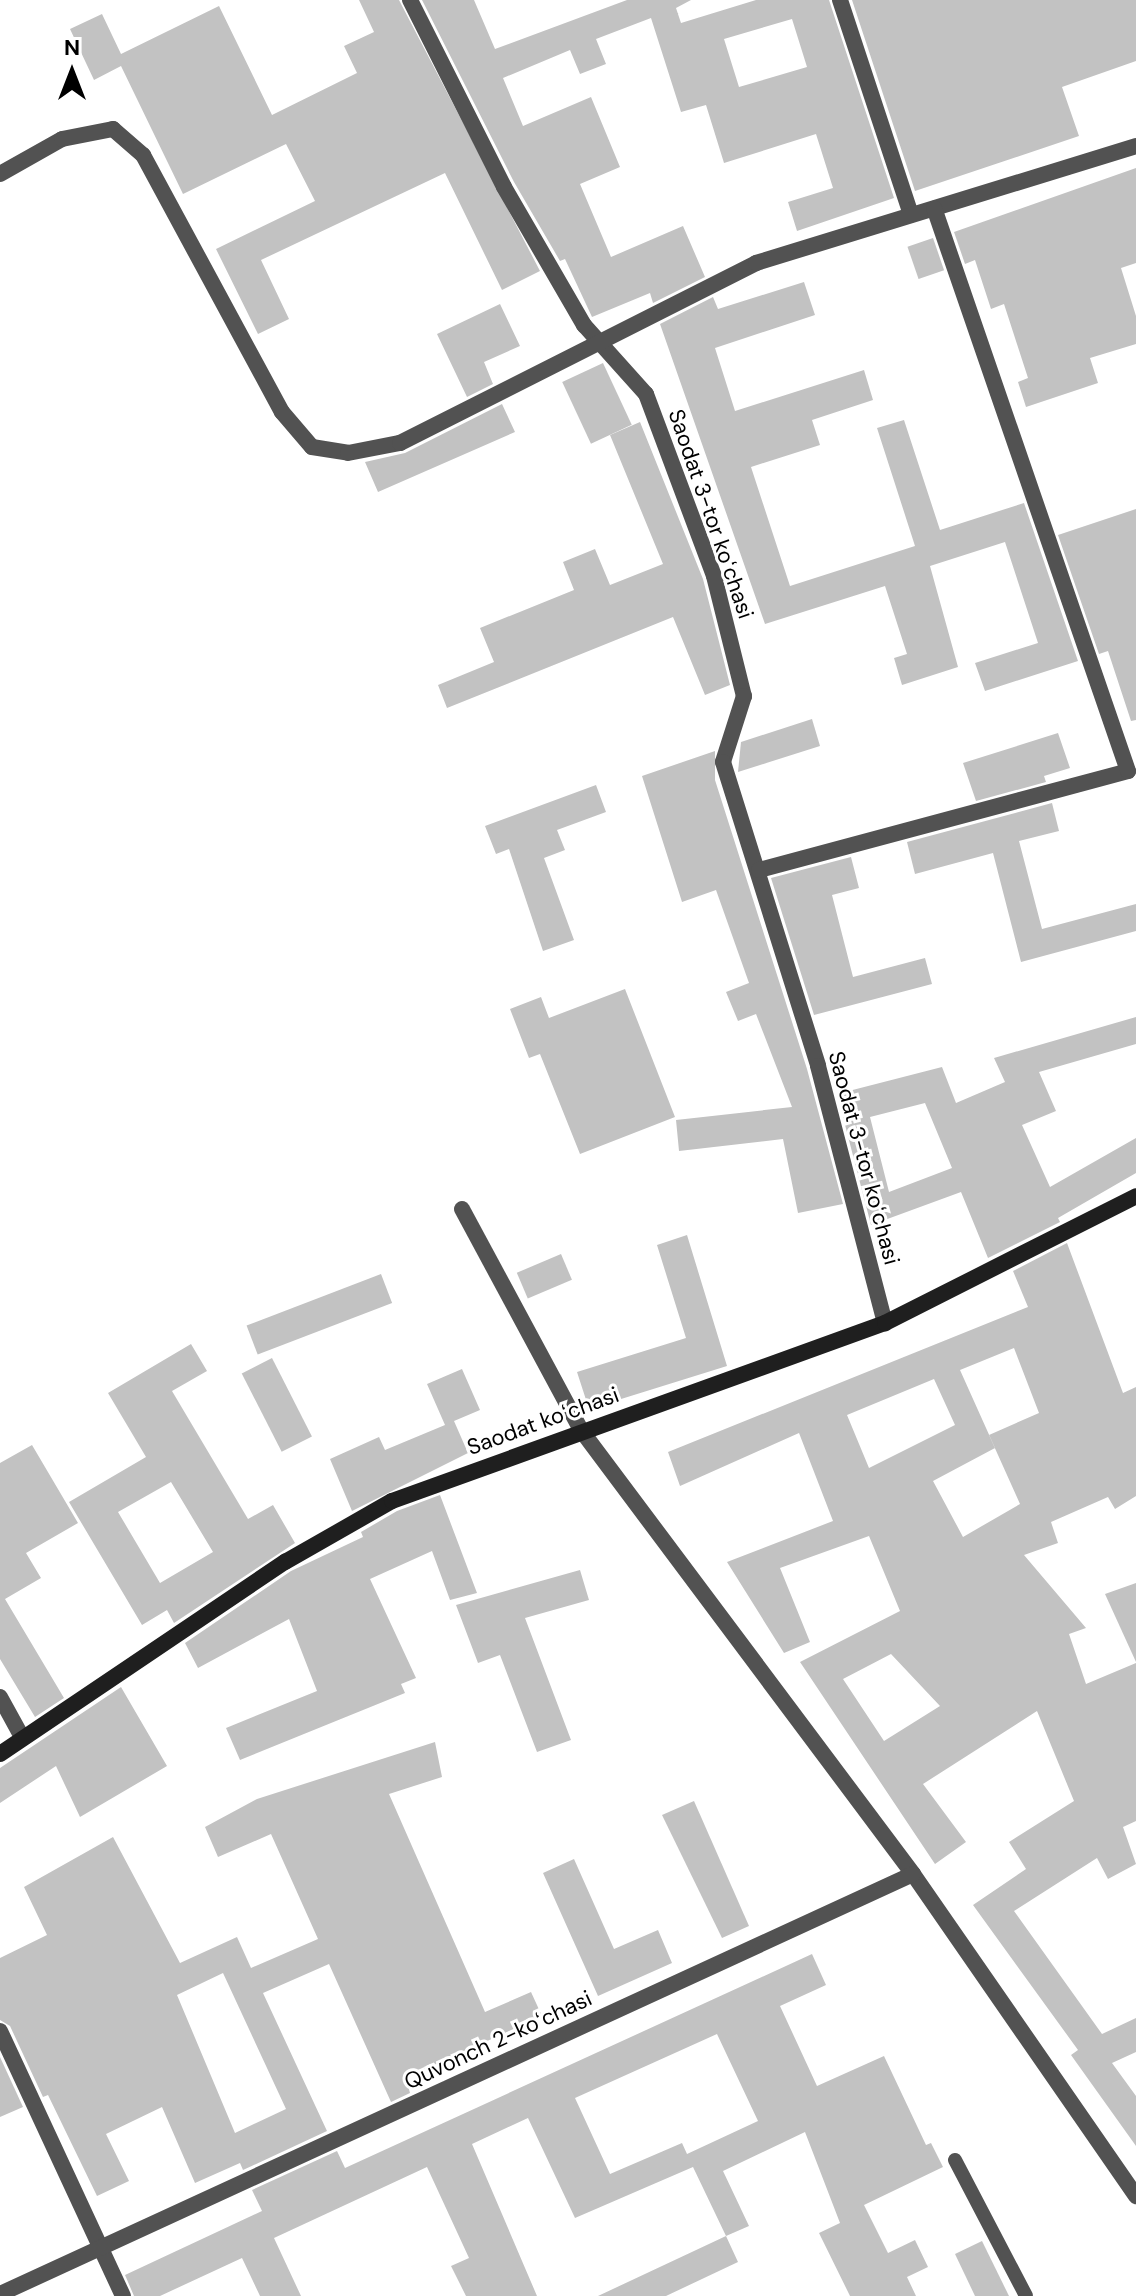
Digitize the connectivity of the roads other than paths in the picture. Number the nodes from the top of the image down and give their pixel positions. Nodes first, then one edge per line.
1 (410, 0) edge
2 (840, 0) edge
3 (1136, 146) edge
4 (0, 174) edge
5 (934, 208) junction
6 (911, 215) junction
7 (598, 341) junction
8 (759, 870) junction
9 (1136, 1196) edge
10 (462, 1209) dead end
11 (885, 1323) junction
12 (581, 1430) junction
13 (0, 1697) edge
14 (22, 1737) junction
15 (0, 1754) edge
16 (913, 1874) junction
17 (0, 2031) edge
18 (955, 2160) dead end
19 (1136, 2196) edge
20 (100, 2245) junction
21 (0, 2294) edge
22 (123, 2296) edge
23 (1026, 2296) edge

1 - 7 street, Saodat 3-tor koʻchasi
2 - 6 street
3 - 5 street
4 - 7 street
5 - 6 street
5 - 8 street
6 - 7 street
7 - 8 street, Saodat 3-tor koʻchasi
8 - 11 street, Saodat 3-tor koʻchasi
9 - 11 street, Saodat koʻchasi
10 - 12 street
11 - 12 street, Saodat koʻchasi
12 - 14 street, Saodat koʻchasi
12 - 16 street
13 - 14 street
14 - 15 street, Saodat koʻchasi
16 - 19 street
16 - 20 street, Quvonch 2-koʻchasi
17 - 20 street
18 - 23 lane
20 - 21 street, Quvonch 2-koʻchasi
20 - 22 street

